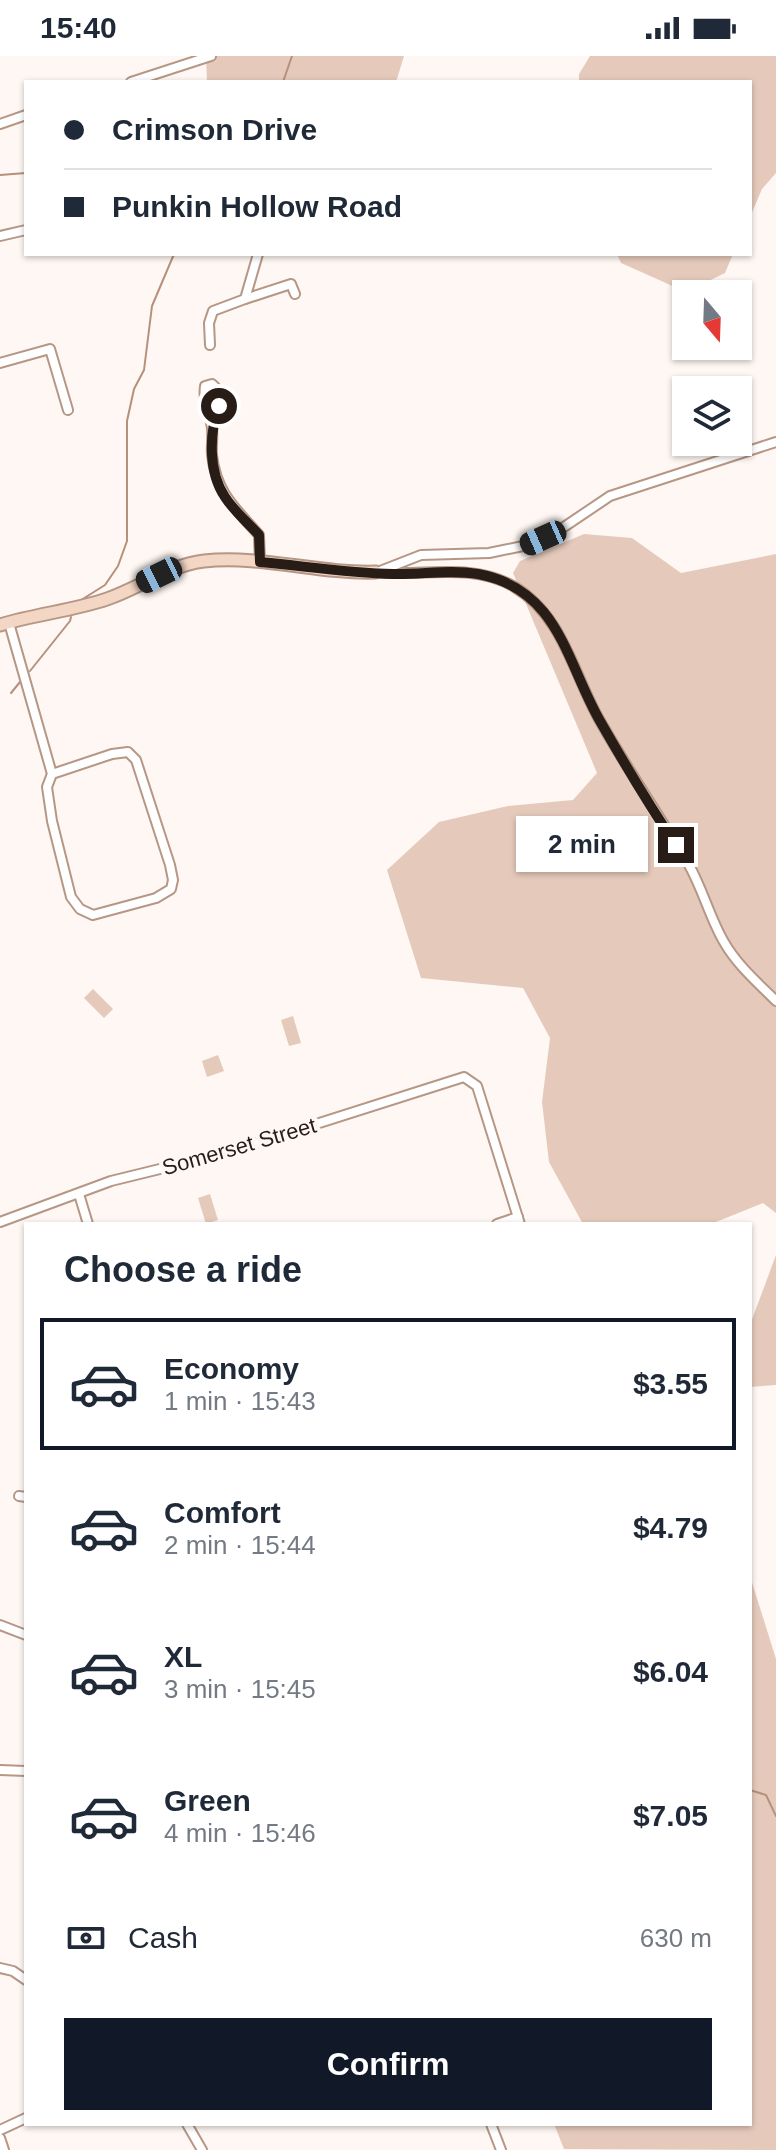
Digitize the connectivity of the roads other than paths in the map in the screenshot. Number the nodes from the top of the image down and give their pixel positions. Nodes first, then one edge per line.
1 (211, 56) edge
2 (137, 80) edge
3 (24, 116) edge
4 (0, 124) edge
5 (24, 230) edge
6 (0, 236) edge
7 (257, 256) edge
8 (295, 294) dead end
9 (245, 299) junction
10 (210, 345) dead end
11 (0, 363) edge
12 (68, 410) dead end
13 (212, 425) dead end
14 (776, 442) edge
15 (260, 562) junction
16 (376, 572) junction
17 (4, 624) edge
18 (52, 774) junction
19 (776, 1001) edge
20 (79, 1194) junction
21 (519, 1221) edge
22 (0, 1222) edge
23 (87, 1222) edge
24 (0, 1625) edge
25 (24, 1634) edge
26 (0, 1770) edge
27 (24, 1771) edge
28 (0, 1968) edge
29 (24, 1979) edge
30 (24, 2119) edge
31 (188, 2126) edge
32 (492, 2126) edge
33 (0, 2130) edge
34 (0, 2138) edge
35 (4, 2150) edge
36 (202, 2150) edge
37 (501, 2150) edge

1 - 2 street
3 - 4 street
5 - 6 street
7 - 9 street
8 - 9 street
9 - 10 street
11 - 12 street
13 - 15 street
14 - 16 street
15 - 16 street
15 - 17 street
16 - 19 street
17 - 18 street
18 - 18 street
20 - 21 street, Somerset Street
20 - 22 street, Somerset Street
20 - 23 street
24 - 25 street
26 - 27 street
28 - 29 street
30 - 33 street
31 - 36 street
32 - 37 street
34 - 35 street

